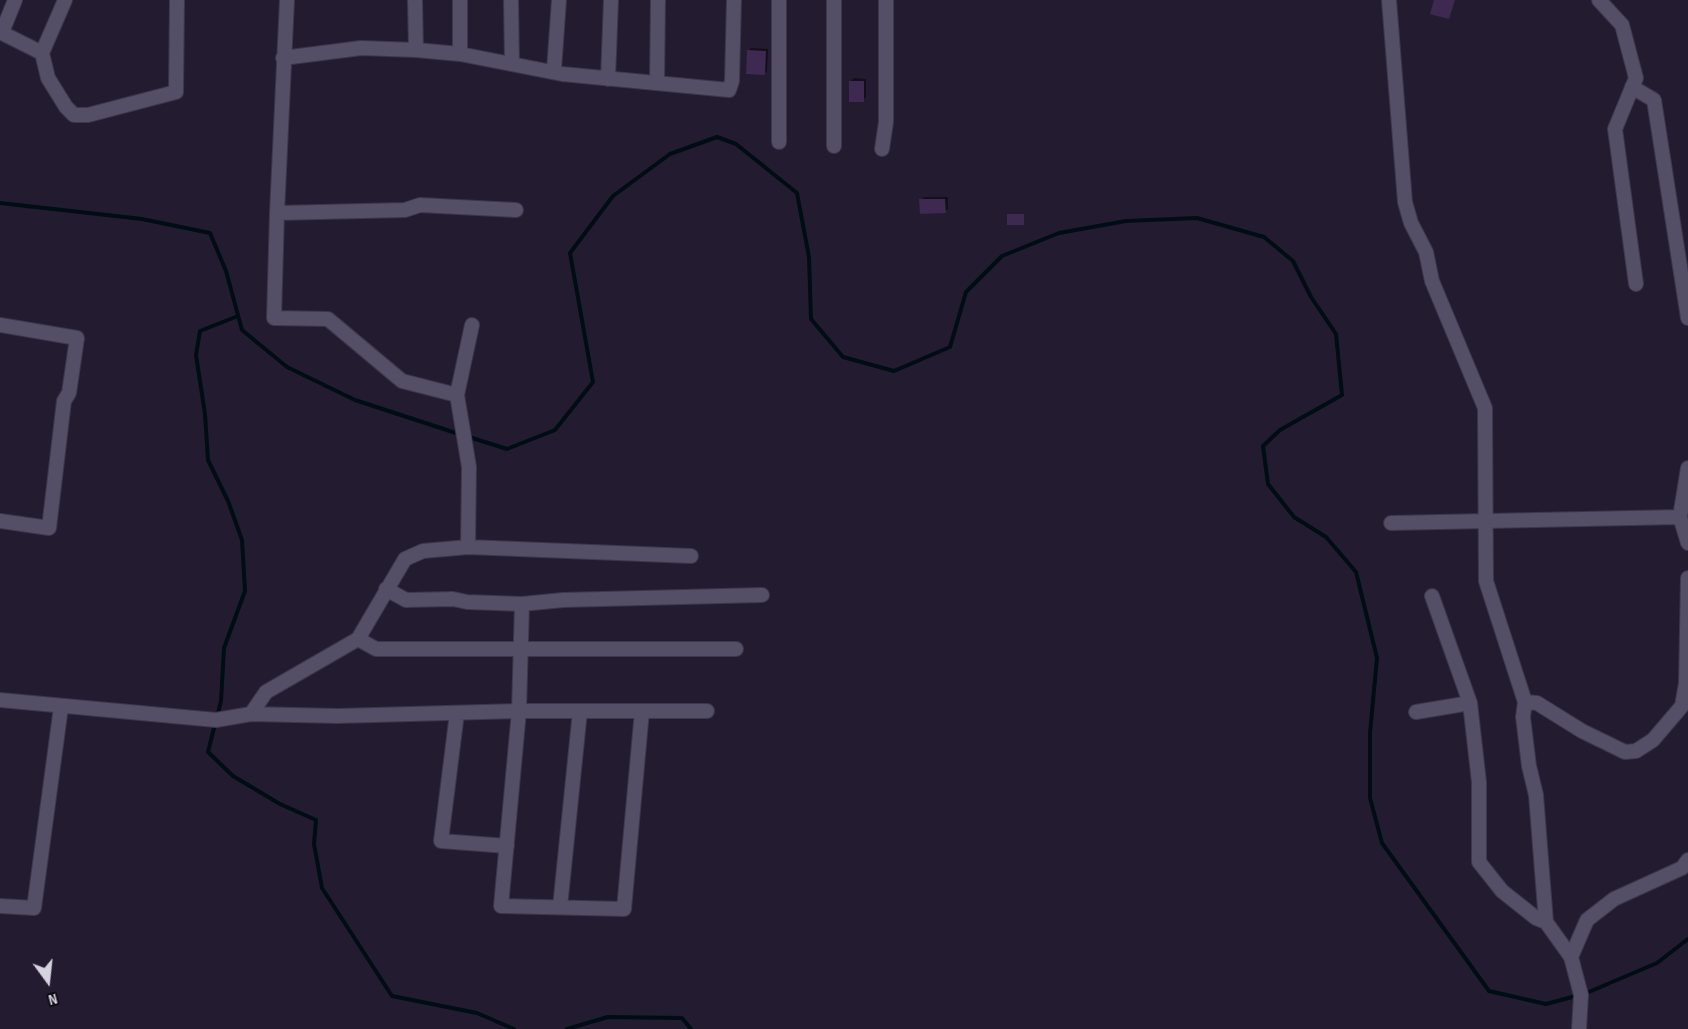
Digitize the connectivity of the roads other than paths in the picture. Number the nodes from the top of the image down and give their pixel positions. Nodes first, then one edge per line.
1 (15, 0) edge
2 (65, 0) edge
3 (177, 0) edge
4 (287, 0) edge
5 (416, 0) edge
6 (460, 0) edge
7 (511, 0) edge
8 (559, 0) edge
9 (610, 0) edge
10 (658, 0) edge
11 (734, 0) edge
12 (779, 0) edge
13 (834, 0) edge
14 (886, 0) edge
15 (1389, 0) edge
16 (1599, 0) edge
17 (1, 32) edge
18 (417, 50) junction
19 (42, 53) junction
20 (460, 54) junction
21 (283, 58) junction
22 (512, 64) junction
23 (554, 70) junction
24 (608, 79) junction
25 (657, 82) junction
26 (1632, 87) junction
27 (779, 142) dead end
28 (834, 146) dead end
29 (882, 149) dead end
30 (516, 210) dead end
31 (277, 213) junction
32 (1684, 261) edge
33 (1636, 284) dead end
34 (1688, 318) edge
35 (0, 325) edge
36 (472, 325) dead end
37 (458, 395) junction
38 (1688, 468) edge
39 (1680, 518) junction
40 (0, 521) edge
41 (1391, 523) dead end
42 (1487, 523) junction
43 (1688, 543) edge
44 (468, 547) junction
45 (691, 556) dead end
46 (1688, 578) edge
47 (386, 589) junction
48 (762, 595) dead end
49 (1432, 596) dead end
50 (522, 604) junction
51 (358, 639) junction
52 (736, 649) dead end
53 (520, 650) junction
54 (0, 700) edge
55 (1525, 702) junction
56 (1470, 703) junction
57 (61, 706) junction
58 (519, 711) junction
59 (580, 711) junction
60 (642, 711) junction
61 (707, 711) dead end
62 (1416, 712) dead end
63 (457, 713) junction
64 (251, 714) junction
65 (507, 846) junction
66 (1688, 860) edge
67 (0, 906) edge
68 (560, 907) junction
69 (1546, 922) junction
70 (1571, 957) junction
71 (1579, 1029) edge

1 - 17 street
2 - 19 street
3 - 19 street
4 - 21 street
5 - 18 street
6 - 20 street
7 - 22 street
8 - 23 street
9 - 24 street
10 - 25 street
11 - 25 street
12 - 27 street
13 - 28 street
14 - 29 street
15 - 42 street
16 - 26 street
17 - 19 street
18 - 20 street
18 - 21 street
20 - 22 street
21 - 31 street
22 - 23 street
23 - 24 street
24 - 25 street
26 - 32 street
26 - 33 street
30 - 31 street
31 - 37 street
32 - 34 street
35 - 40 street
36 - 37 street
37 - 44 street
38 - 39 street
39 - 42 street
39 - 43 street
41 - 42 street
42 - 55 street
44 - 45 street
44 - 47 street
46 - 55 street
47 - 50 street
47 - 51 street
48 - 50 street
49 - 56 street
50 - 53 street
51 - 53 street
51 - 64 street
52 - 53 street
53 - 58 street
54 - 57 street
55 - 69 street
56 - 62 street
56 - 69 street
57 - 64 street
57 - 67 street
58 - 59 street
58 - 63 street
58 - 65 street
59 - 60 street
59 - 68 street
60 - 61 street
60 - 68 street
63 - 64 street
63 - 65 street
65 - 68 street
66 - 70 street
69 - 70 street
70 - 71 street

